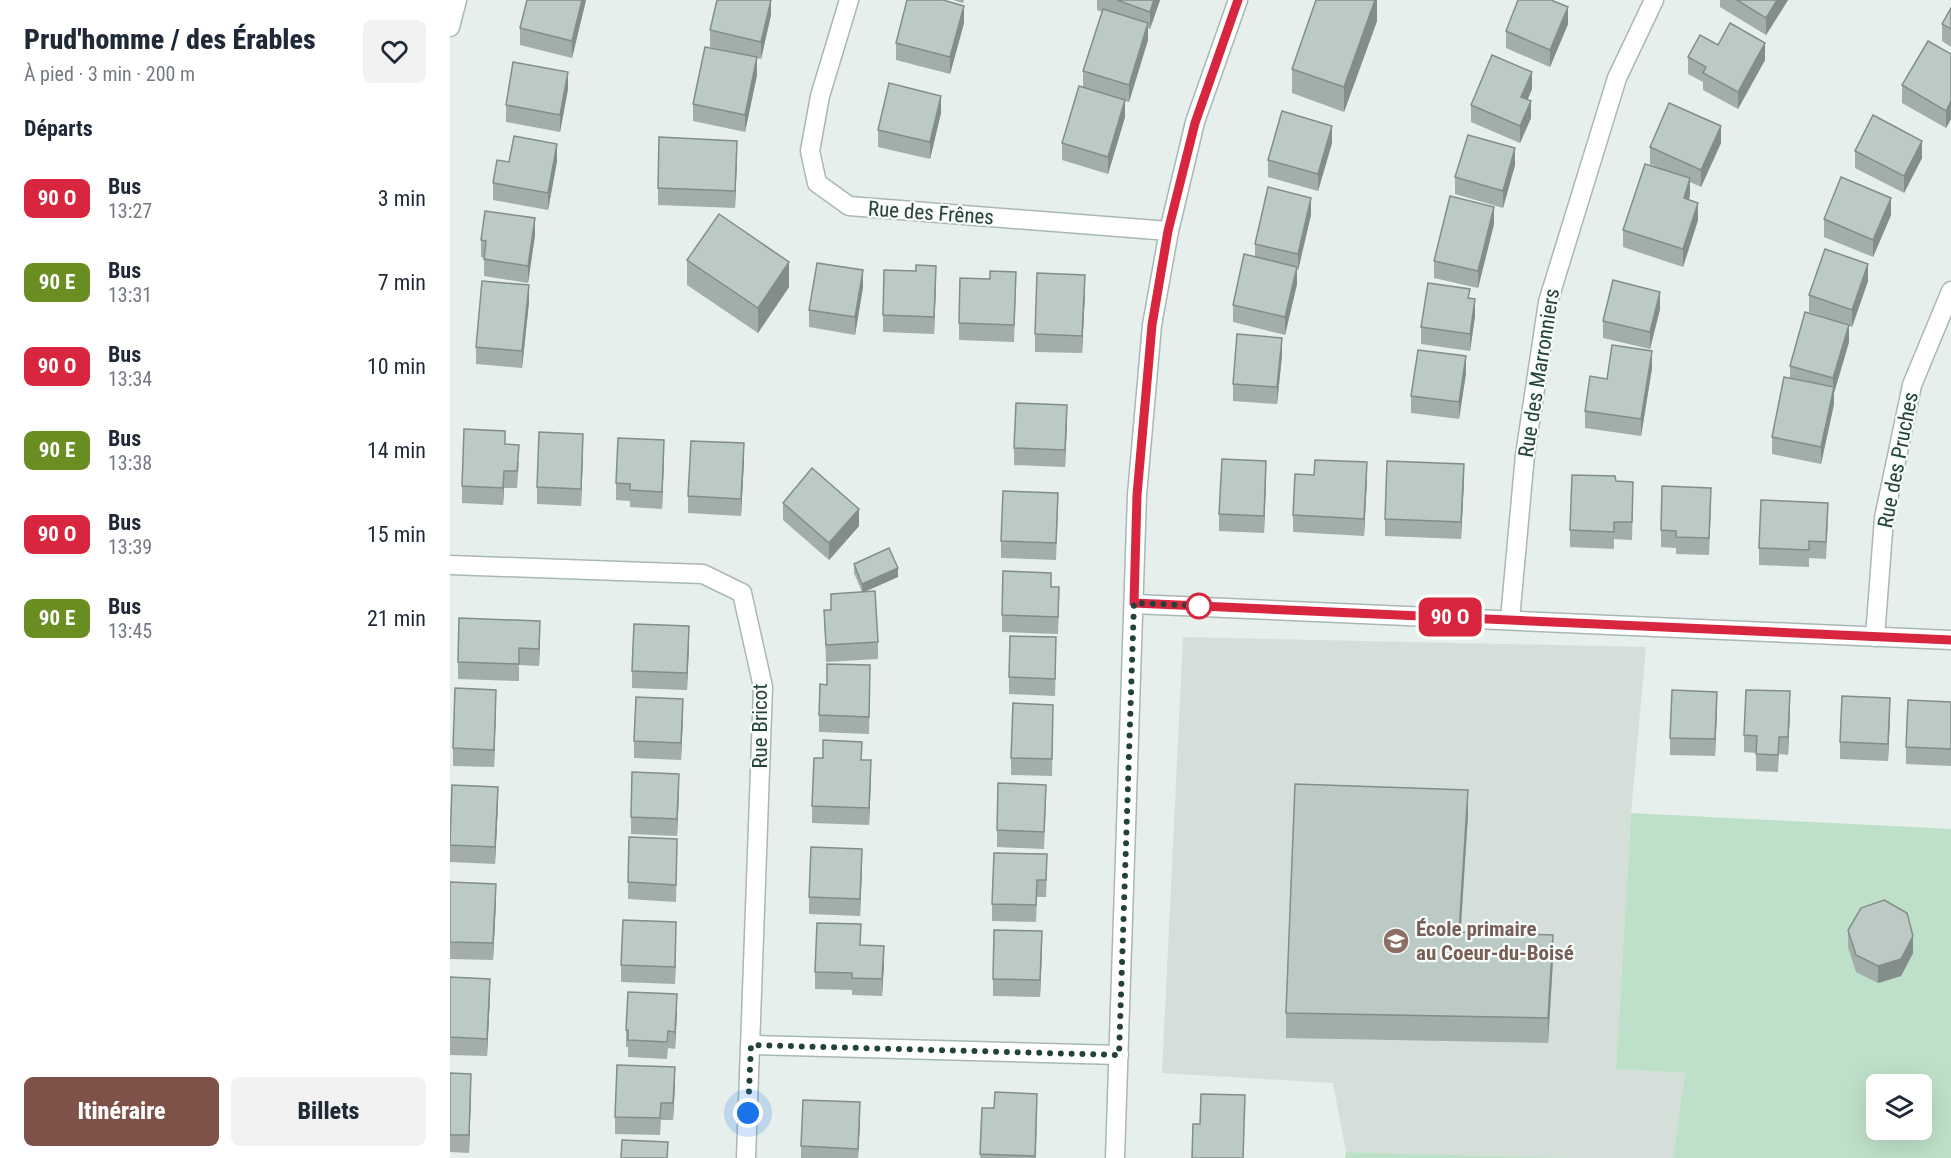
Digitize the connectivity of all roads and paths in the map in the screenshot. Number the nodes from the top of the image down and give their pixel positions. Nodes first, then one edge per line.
1 (457, 0) edge
2 (849, 0) edge
3 (1238, 0) edge
4 (1654, 0) edge
5 (450, 27) edge
6 (1168, 231) junction
7 (1951, 291) edge
8 (450, 565) edge
9 (1134, 603) junction
10 (1510, 620) junction
11 (1875, 637) junction
12 (1951, 640) edge
13 (751, 1045) junction
14 (1119, 1055) junction
15 (746, 1158) edge
16 (1115, 1158) edge

1 - 5 street
2 - 6 street, Rue des Frênes
3 - 6 street
4 - 10 street, Rue des Marronniers
6 - 9 street
7 - 11 street, Rue des Pruches
8 - 13 street, Rue Bricot
9 - 10 street
9 - 14 street
10 - 11 street
11 - 12 street
13 - 14 street
13 - 15 street, Rue Bricot
14 - 16 street

